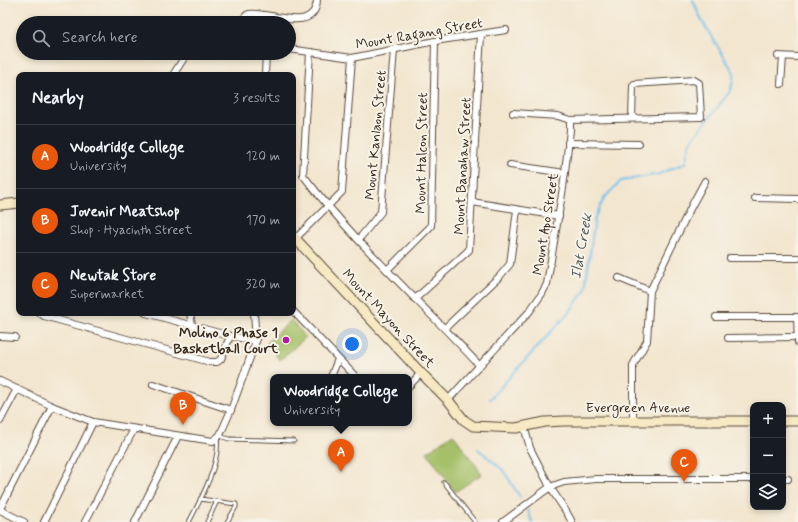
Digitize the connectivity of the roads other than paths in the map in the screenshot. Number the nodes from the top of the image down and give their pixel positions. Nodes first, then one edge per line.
1 (317, 0) edge
2 (245, 16) edge
3 (267, 16) edge
4 (296, 19) edge
5 (506, 30) dead end
6 (481, 34) junction
7 (436, 41) junction
8 (296, 50) edge
9 (394, 50) junction
10 (310, 52) junction
11 (798, 57) edge
12 (352, 58) junction
13 (183, 60) edge
14 (265, 60) edge
15 (175, 72) edge
16 (264, 72) edge
17 (781, 84) dead end
18 (513, 114) dead end
19 (632, 118) junction
20 (570, 120) junction
21 (568, 143) junction
22 (639, 144) dead end
23 (510, 165) dead end
24 (565, 173) junction
25 (705, 181) dead end
26 (755, 198) dead end
27 (798, 199) edge
28 (472, 202) junction
29 (16, 203) edge
30 (0, 205) edge
31 (328, 206) junction
32 (517, 210) junction
33 (559, 216) junction
34 (296, 237) edge
35 (359, 239) junction
36 (296, 241) edge
37 (730, 258) dead end
38 (798, 258) edge
39 (387, 270) junction
40 (619, 278) dead end
41 (650, 291) junction
42 (415, 299) junction
43 (296, 314) edge
44 (44, 316) edge
45 (158, 316) edge
46 (190, 316) edge
47 (254, 316) edge
48 (716, 317) dead end
49 (192, 325) junction
50 (445, 328) junction
51 (0, 336) edge
52 (230, 336) junction
53 (15, 337) dead end
54 (798, 337) edge
55 (728, 338) dead end
56 (256, 341) junction
57 (798, 342) edge
58 (338, 359) junction
59 (479, 365) junction
60 (421, 373) junction
61 (332, 374) edge
62 (353, 374) edge
63 (0, 381) edge
64 (412, 383) edge
65 (153, 384) dead end
66 (17, 389) junction
67 (448, 400) junction
68 (52, 406) junction
69 (230, 410) junction
70 (464, 420) joint
71 (0, 421) edge
72 (633, 421) junction
73 (750, 421) edge
74 (786, 421) edge
75 (798, 421) edge
76 (93, 422) junction
77 (524, 426) junction
78 (134, 429) junction
79 (178, 436) junction
80 (218, 437) junction
81 (294, 441) dead end
82 (750, 479) edge
83 (444, 482) dead end
84 (550, 487) junction
85 (200, 499) junction
86 (218, 501) junction
87 (0, 510) edge
88 (24, 522) edge
89 (44, 522) edge
90 (85, 522) edge
91 (135, 522) edge
92 (189, 522) edge
93 (207, 522) edge
94 (227, 522) edge
95 (475, 522) edge
96 (503, 522) edge
97 (572, 522) edge

1 - 4 street
2 - 3 street
5 - 6 street, Mount Ragang Street
6 - 7 street, Mount Ragang Street
6 - 28 street, Mount Banahaw Street
7 - 9 street, Mount Ragang Street
7 - 39 street, Mount Halcon Street
8 - 10 street, Mount Ragang Street
9 - 12 street, Mount Ragang Street
9 - 35 street, Mount Kanlaon Street
10 - 12 street, Mount Ragang Street
10 - 31 street
11 - 17 street
12 - 31 street
13 - 15 street
14 - 16 street
18 - 20 street
19 - 19 street
19 - 20 street
20 - 21 street, Mount Apo Street
21 - 22 street
21 - 24 street, Mount Apo Street
23 - 24 street
24 - 33 street, Mount Apo Street
25 - 41 street
26 - 27 street
28 - 32 street
28 - 42 street, Mount Banahaw Street
29 - 30 street
31 - 34 street
31 - 35 street
32 - 33 street
32 - 50 street
33 - 59 street, Mount Apo Street
35 - 39 street
36 - 60 street, Mount Mayon Street
37 - 38 street
39 - 42 street
40 - 41 street
41 - 72 street
42 - 50 street
43 - 58 street
44 - 52 street
45 - 49 street
46 - 49 street
47 - 56 street
48 - 54 street
49 - 52 street
50 - 59 street
51 - 53 street
52 - 56 street
54 - 55 street
54 - 57 street
56 - 69 street
58 - 61 street
58 - 62 street
59 - 67 street, Mount Apo Street
60 - 64 street
60 - 67 street, Mount Mayon Street
63 - 66 street
65 - 69 street
66 - 68 street
66 - 71 street
67 - 70 street, Mount Mayon Street
68 - 76 street
68 - 87 street
69 - 80 street
70 - 77 street, Evergreen Avenue
72 - 73 street, Evergreen Avenue
72 - 77 street, Evergreen Avenue
74 - 75 street
76 - 78 street
76 - 89 street
77 - 84 street
78 - 79 street
78 - 90 street
79 - 80 street
79 - 91 street
80 - 81 lane
80 - 85 lane
82 - 84 street
83 - 95 lane
84 - 96 street
84 - 97 street
85 - 86 lane
85 - 92 lane
86 - 93 lane
86 - 94 lane
87 - 88 street

